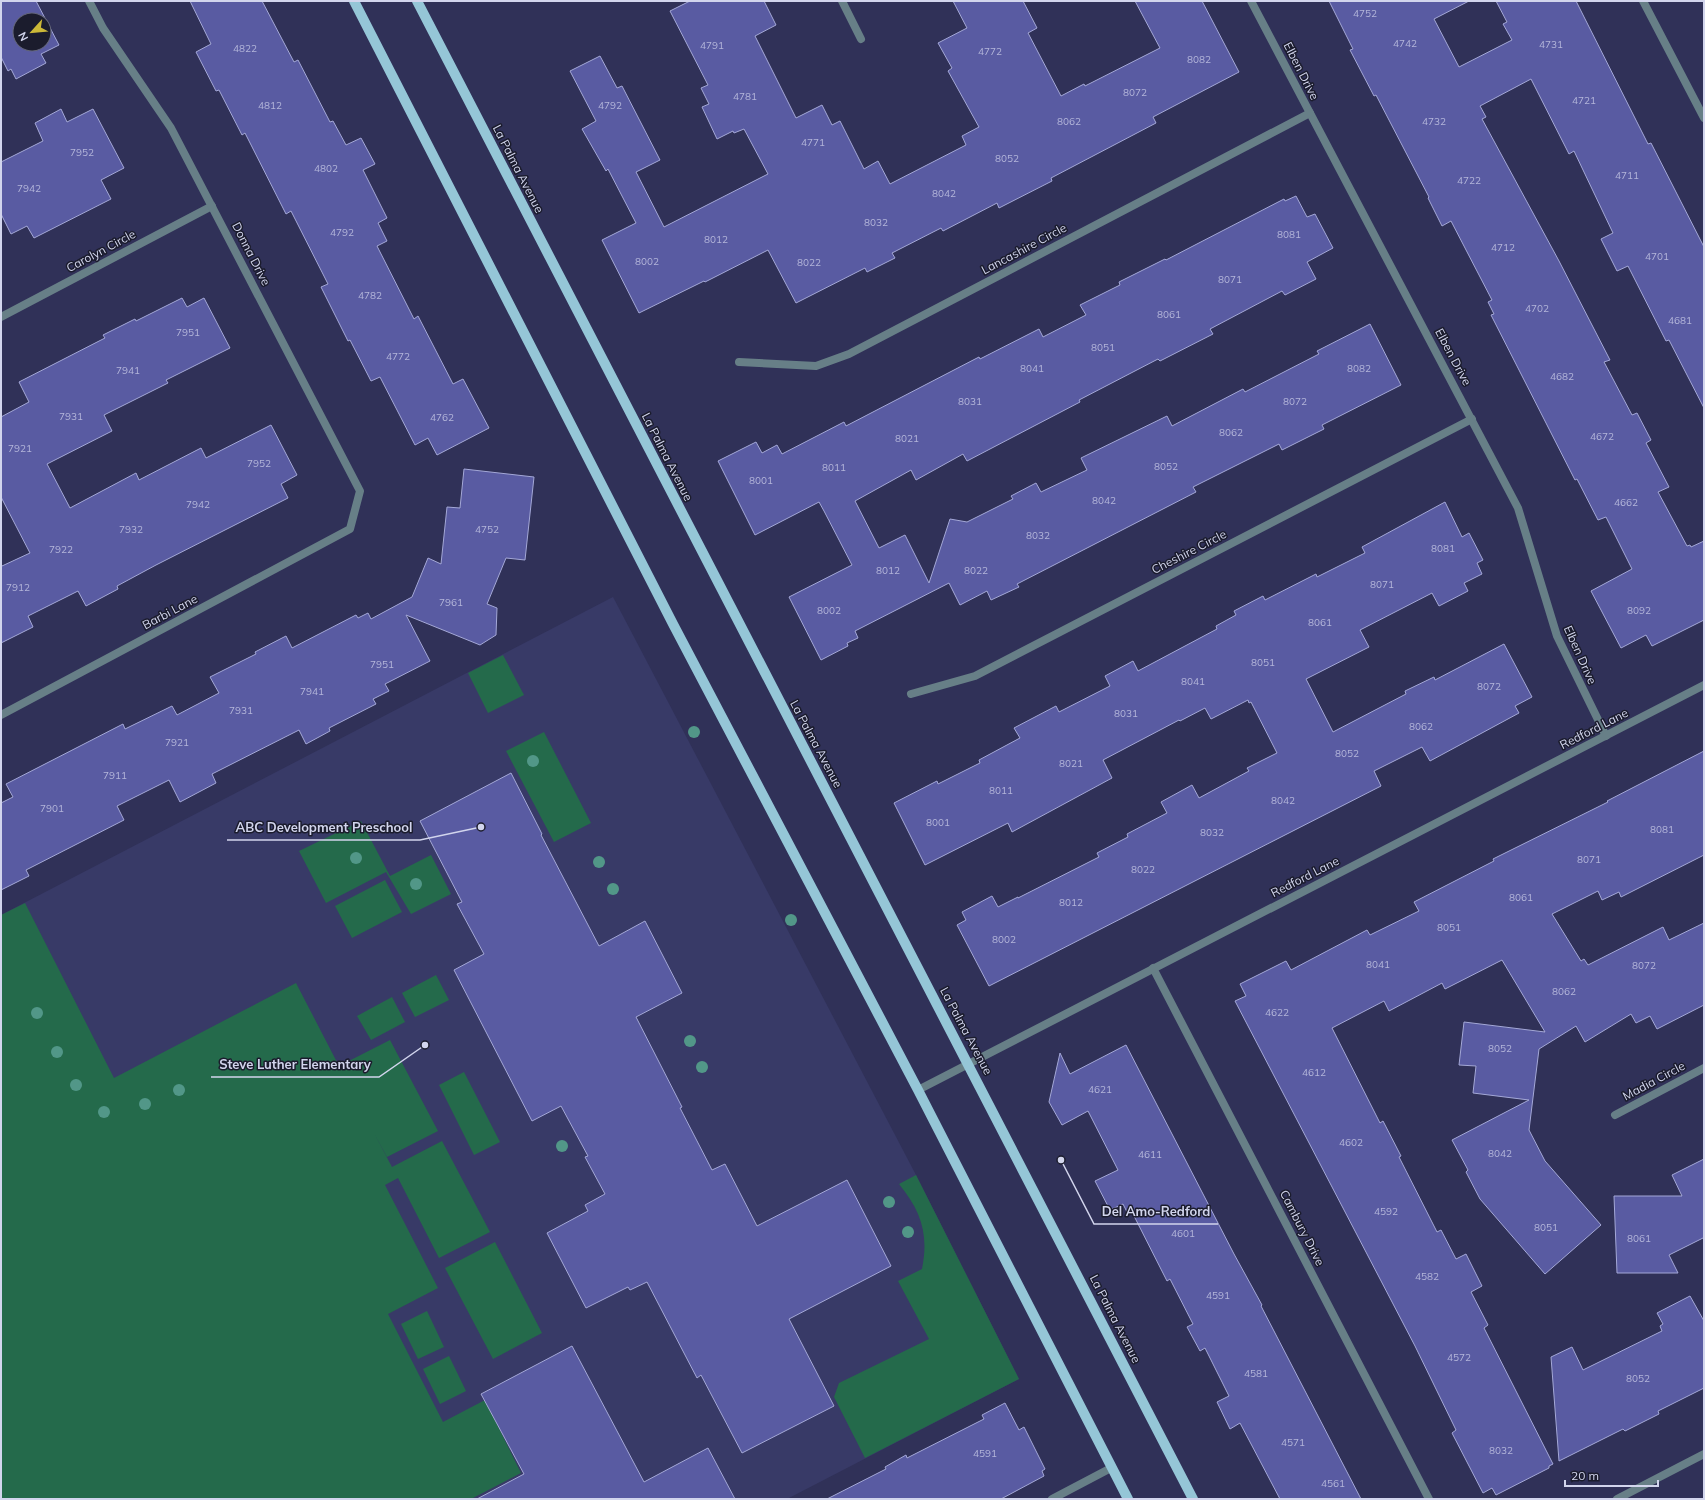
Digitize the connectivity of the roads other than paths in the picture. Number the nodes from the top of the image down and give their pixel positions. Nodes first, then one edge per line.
1 (89, 1) edge
2 (354, 1) edge
3 (417, 1) edge
4 (842, 1) edge
5 (1252, 1) edge
6 (1643, 1) edge
7 (862, 39) dead end
8 (1702, 107) edge
9 (1310, 113) junction
10 (1704, 118) edge
11 (212, 206) junction
12 (1, 317) edge
13 (739, 362) dead end
14 (1472, 419) junction
15 (350, 529) joint
16 (1704, 686) edge
17 (911, 694) dead end
18 (1, 715) edge
19 (1606, 736) junction
20 (1153, 968) junction
21 (969, 1064) junction
22 (1704, 1068) edge
23 (918, 1090) junction
24 (1615, 1115) dead end
25 (1704, 1454) edge
26 (1111, 1468) junction
27 (1052, 1499) edge
28 (1128, 1499) edge
29 (1194, 1499) edge
30 (1429, 1499) edge
31 (1617, 1499) edge

1 - 11 street, Donna Drive
2 - 23 main road
3 - 21 main road, La Palma Avenue
4 - 7 street
5 - 9 street, Elben Drive
6 - 8 street
8 - 10 street
9 - 13 street, Lancashire Circle
9 - 14 street, Elben Drive
11 - 12 street, Carolyn Circle
11 - 15 street, Donna Drive
14 - 17 street, Cheshire Circle
14 - 19 street, Elben Drive
15 - 18 street, Barbi Lane
16 - 19 street, Redford Lane
19 - 20 street, Redford Lane
20 - 21 street, Redford Lane
20 - 30 street, Cambury Drive
21 - 23 street, Redford Lane
21 - 29 main road, La Palma Avenue
22 - 24 street, Madia Circle
23 - 26 main road
25 - 31 street
26 - 27 street
26 - 28 main road

